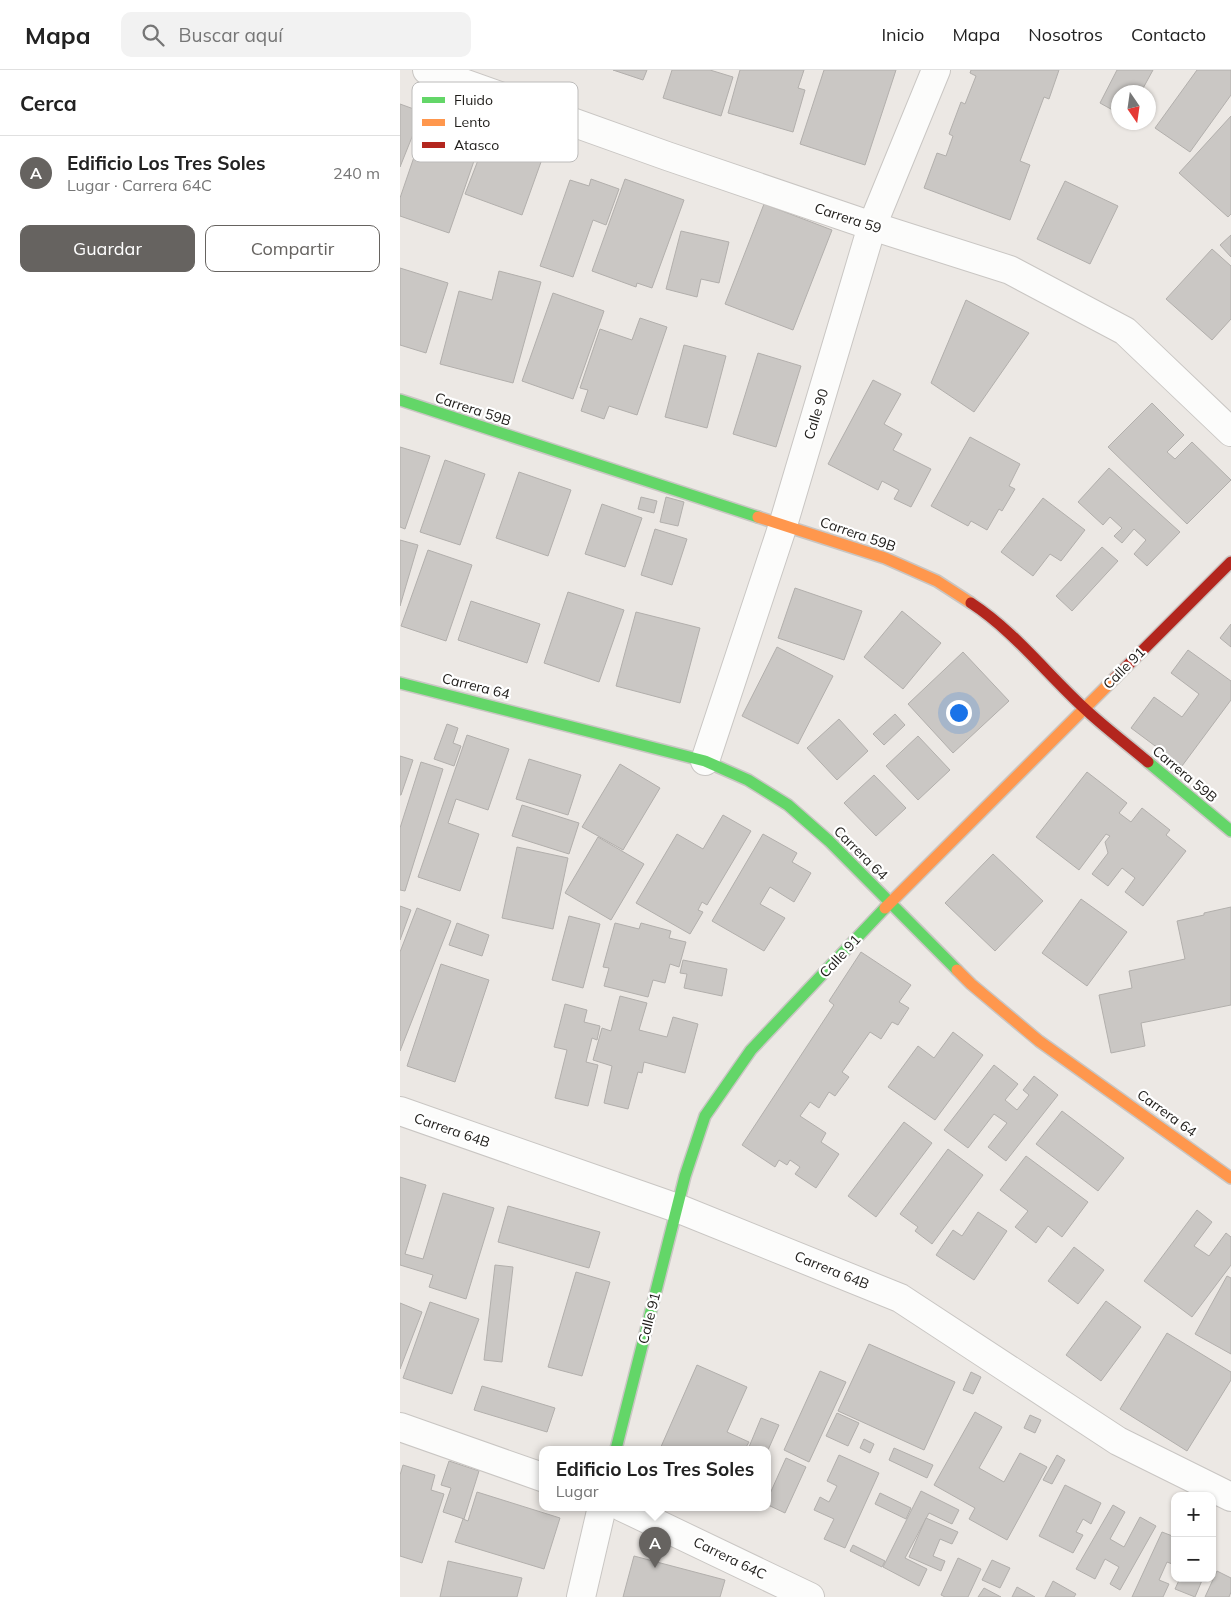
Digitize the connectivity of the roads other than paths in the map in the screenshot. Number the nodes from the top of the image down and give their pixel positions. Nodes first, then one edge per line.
1 (427, 70) edge
2 (936, 70) edge
3 (460, 82) edge
4 (578, 124) edge
5 (872, 226) junction
6 (400, 400) edge
7 (1231, 432) edge
8 (782, 525) junction
9 (1231, 562) edge
10 (400, 683) edge
11 (1084, 708) junction
12 (705, 760) junction
13 (1231, 831) edge
14 (889, 904) junction
15 (400, 1111) edge
16 (1231, 1178) edge
17 (676, 1208) junction
18 (400, 1427) edge
19 (617, 1446) edge
20 (539, 1476) edge
21 (1231, 1497) edge
22 (601, 1511) edge
23 (630, 1511) edge
24 (581, 1597) edge
25 (810, 1597) edge

1 - 3 street, Carrera 59
2 - 5 street, Calle 90
4 - 5 street, Carrera 59
5 - 7 street, Carrera 59
5 - 8 street, Calle 90
6 - 8 street, Carrera 59B
8 - 11 street, Carrera 59B
8 - 12 street, Calle 90
9 - 11 street, Calle 91
10 - 12 street, Carrera 64
11 - 13 street, Carrera 59B
11 - 14 street, Calle 91
12 - 14 street, Carrera 64
14 - 16 street, Carrera 64
14 - 17 street, Calle 91
15 - 17 street, Carrera 64B
17 - 19 street, Calle 91
17 - 21 street, Carrera 64B
18 - 20 street
22 - 24 street
23 - 25 street, Carrera 64C

